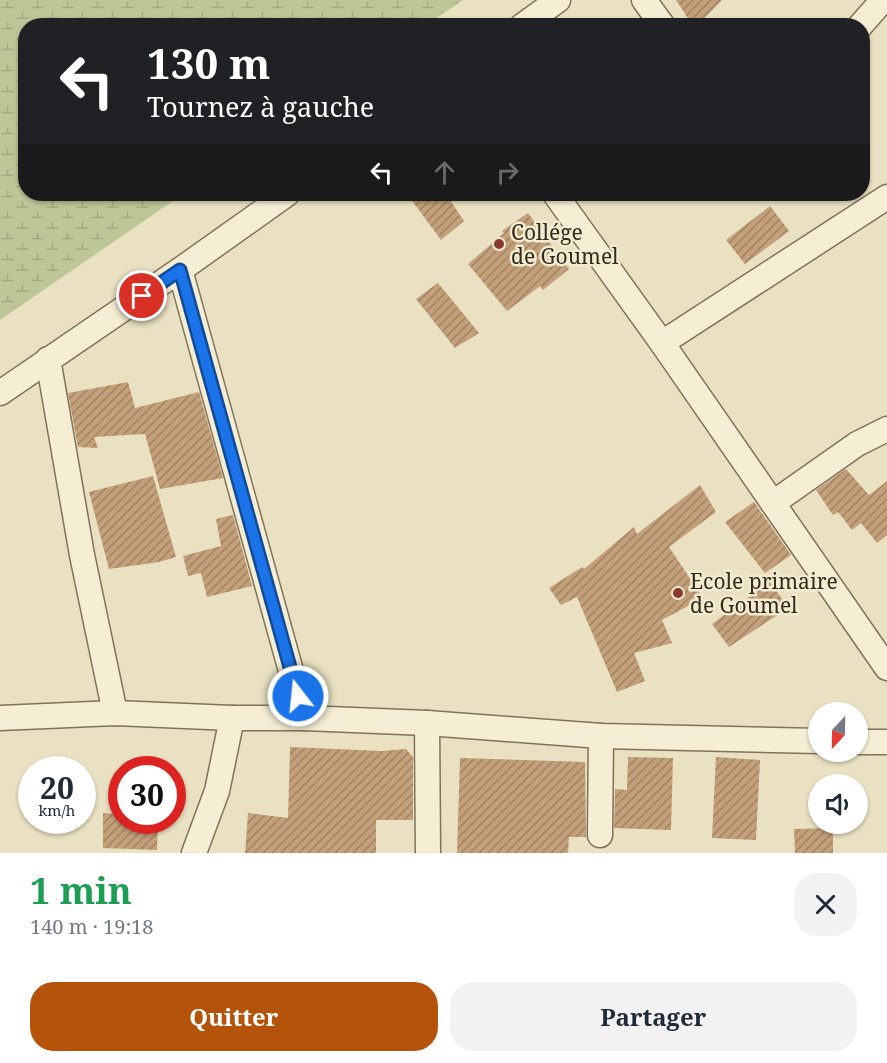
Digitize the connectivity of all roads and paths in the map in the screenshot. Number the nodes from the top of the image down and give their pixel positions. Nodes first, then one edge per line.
1 (558, 0) edge
2 (644, 0) edge
3 (883, 0) edge
4 (533, 18) edge
5 (657, 18) edge
6 (867, 18) edge
7 (887, 197) edge
8 (277, 201) edge
9 (560, 201) edge
10 (180, 270) junction
11 (662, 343) junction
12 (48, 359) junction
13 (0, 393) edge
14 (887, 429) edge
15 (773, 503) junction
16 (876, 637) edge
17 (887, 668) edge
18 (115, 713) junction
19 (0, 718) edge
20 (232, 718) junction
21 (304, 718) junction
22 (427, 723) junction
23 (601, 736) junction
24 (808, 741) edge
25 (868, 742) edge
26 (887, 742) edge
27 (600, 835) dead end
28 (194, 853) edge
29 (428, 853) edge

1 - 4 street
2 - 5 street
3 - 6 street
7 - 11 street
8 - 10 street
9 - 11 street
10 - 12 street
10 - 21 street
11 - 15 street
12 - 13 street
12 - 18 street
14 - 15 street
15 - 16 street
16 - 17 street
18 - 19 street
18 - 20 street
20 - 21 street
20 - 28 street
21 - 22 street
22 - 23 street
22 - 29 street
23 - 24 street
23 - 27 street
25 - 26 street

